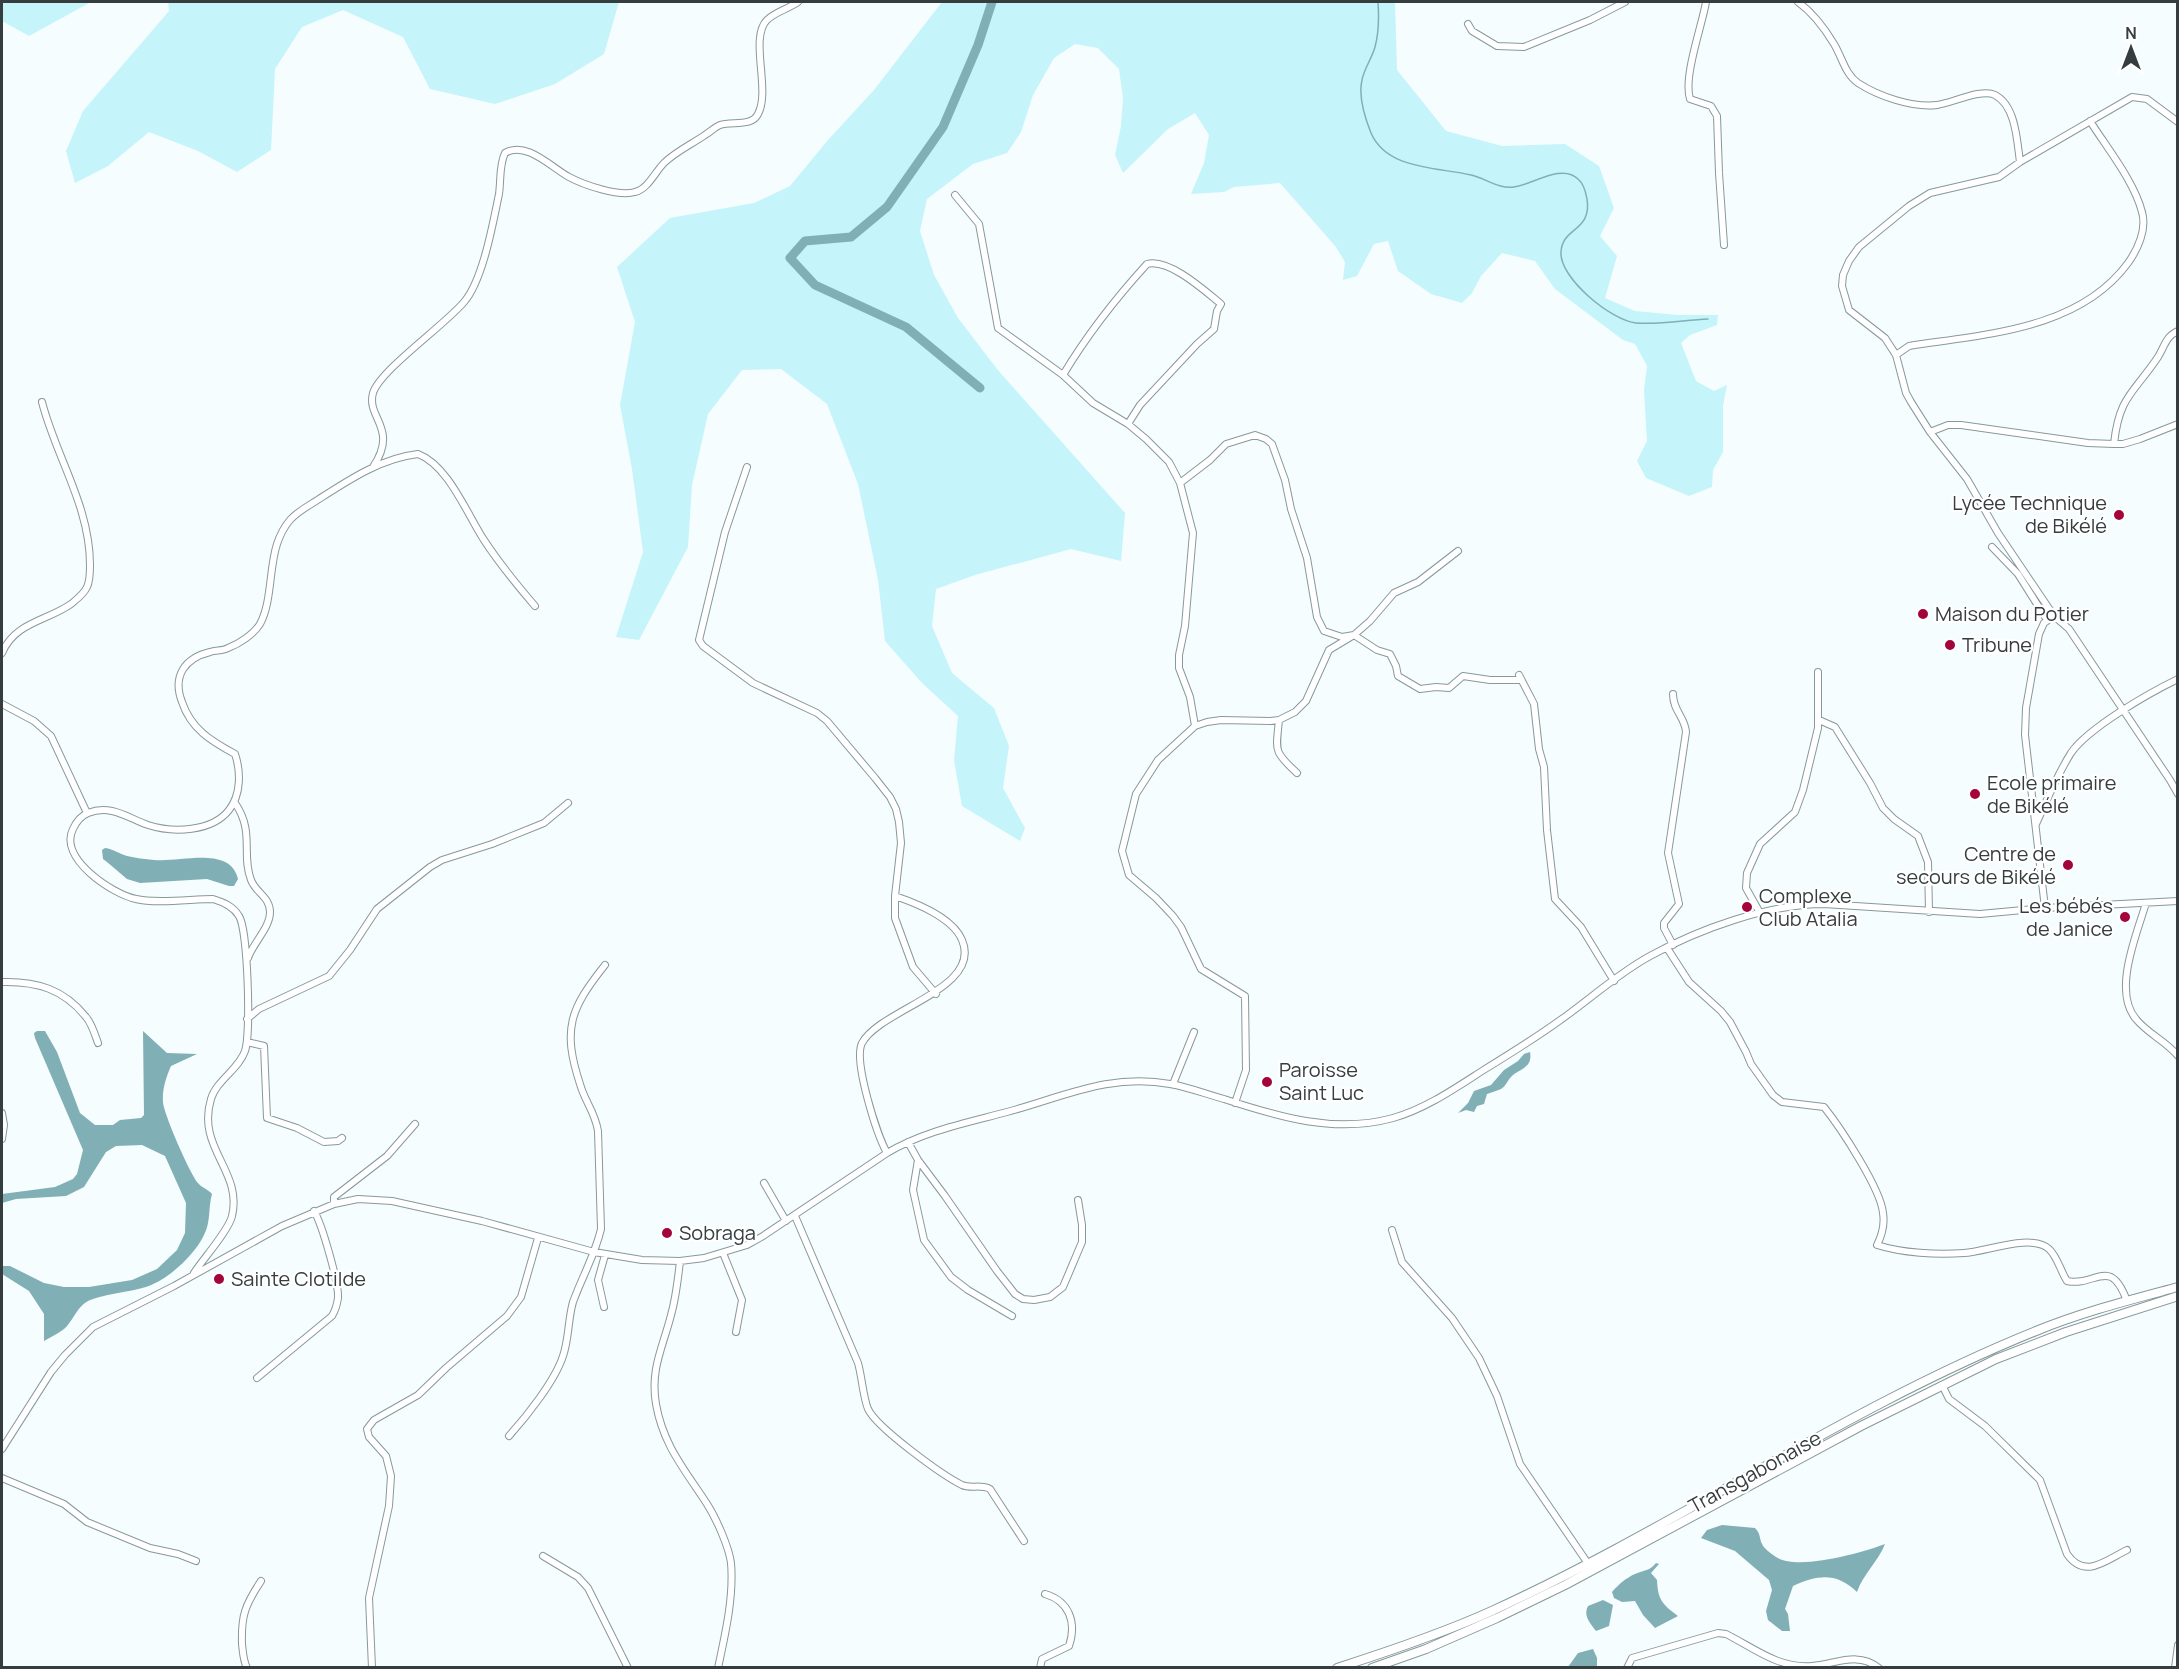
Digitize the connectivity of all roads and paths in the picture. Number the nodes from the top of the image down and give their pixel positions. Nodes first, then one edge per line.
1 (798, 2) edge
2 (1625, 2) edge
3 (1706, 2) edge
4 (1798, 2) edge
5 (1468, 24) dead end
6 (2090, 121) junction
7 (2178, 123) edge
8 (2020, 162) junction
9 (955, 195) dead end
10 (1724, 246) dead end
11 (2178, 331) edge
12 (1896, 356) junction
13 (1063, 375) junction
14 (42, 402) dead end
15 (1128, 424) junction
16 (2178, 424) edge
17 (1929, 432) junction
18 (2114, 444) junction
19 (372, 467) junction
20 (747, 467) dead end
21 (1180, 483) junction
22 (1992, 547) dead end
23 (1458, 551) dead end
24 (535, 606) dead end
25 (2054, 616) junction
26 (2047, 620) junction
27 (1354, 635) junction
28 (2, 653) edge
29 (1818, 672) dead end
30 (2178, 679) edge
31 (1673, 694) dead end
32 (2, 704) edge
33 (2124, 711) junction
34 (1279, 720) junction
35 (1819, 720) junction
36 (1195, 726) junction
37 (1297, 772) dead end
38 (2178, 794) edge
39 (234, 803) junction
40 (568, 803) dead end
41 (87, 813) junction
42 (2036, 825) junction
43 (895, 896) junction
44 (2178, 901) edge
45 (2146, 903) junction
46 (2045, 908) junction
47 (1929, 912) junction
48 (1760, 913) junction
49 (1670, 946) junction
50 (246, 961) junction
51 (605, 965) dead end
52 (1614, 981) junction
53 (2, 982) edge
54 (936, 994) junction
55 (247, 1019) junction
56 (1194, 1032) dead end
57 (247, 1042) junction
58 (98, 1043) dead end
59 (2178, 1056) edge
60 (1173, 1084) junction
61 (1235, 1103) junction
62 (2, 1113) edge
63 (415, 1124) dead end
64 (342, 1138) dead end
65 (2, 1139) edge
66 (909, 1142) junction
67 (887, 1153) junction
68 (918, 1160) junction
69 (764, 1182) dead end
70 (1078, 1200) dead end
71 (334, 1204) junction
72 (314, 1211) junction
73 (795, 1216) junction
74 (786, 1221) junction
75 (1392, 1230) dead end
76 (538, 1238) junction
77 (594, 1252) junction
78 (723, 1253) junction
79 (605, 1254) junction
80 (680, 1261) junction
81 (192, 1276) junction
82 (2178, 1287) edge
83 (2178, 1296) edge
84 (2127, 1300) junction
85 (604, 1307) dead end
86 (1012, 1316) dead end
87 (736, 1332) dead end
88 (257, 1378) dead end
89 (1942, 1385) junction
90 (508, 1436) dead end
91 (3, 1443) edge
92 (2, 1478) edge
93 (1024, 1541) dead end
94 (2127, 1550) dead end
95 (543, 1556) dead end
96 (196, 1561) dead end
97 (1590, 1567) junction
98 (261, 1581) dead end
99 (1046, 1594) dead end
100 (2178, 1645) edge
101 (247, 1668) edge
102 (372, 1668) edge
103 (628, 1668) edge
104 (718, 1668) edge
105 (1040, 1668) edge
106 (1337, 1668) edge
107 (1372, 1668) edge
108 (1627, 1668) edge
109 (1879, 1668) edge
110 (2175, 1668) edge

1 - 19 street
2 - 5 street
3 - 10 street
4 - 8 street
6 - 7 street
6 - 8 street
6 - 12 street
8 - 12 street
9 - 13 street
11 - 18 street
12 - 17 street
13 - 15 street
13 - 15 street
14 - 28 street
15 - 21 street
16 - 18 street
17 - 18 street
17 - 25 street
19 - 24 street
19 - 39 street
20 - 43 street
21 - 27 street
21 - 36 street
22 - 26 street
23 - 27 street
25 - 26 street
25 - 33 street
26 - 42 street
27 - 34 street
27 - 52 street
29 - 35 street
30 - 33 street
31 - 49 street
32 - 41 street
33 - 38 street
33 - 42 street
34 - 36 street
34 - 37 street
35 - 47 street
35 - 48 street
36 - 61 street
39 - 41 street
39 - 50 street
40 - 55 street
41 - 50 street
42 - 46 street
43 - 54 street
43 - 54 street
44 - 45 street
45 - 46 street
45 - 59 street
46 - 47 street
47 - 48 street
48 - 49 street
49 - 52 street
49 - 84 street
50 - 55 street
51 - 77 street
52 - 61 street
53 - 58 street
54 - 67 street
55 - 57 street
56 - 60 street
57 - 64 street
57 - 81 street
60 - 61 street
60 - 66 street
62 - 65 street
63 - 71 street
66 - 67 street
66 - 68 street
67 - 73 street
68 - 70 street
68 - 86 street
69 - 74 street
71 - 72 street
71 - 76 street
72 - 81 street
72 - 88 street
73 - 74 street
73 - 93 street
74 - 78 street
75 - 97 street
76 - 77 street
76 - 102 street
77 - 79 street
77 - 90 street
78 - 80 street
78 - 87 street
79 - 80 street
79 - 85 street
80 - 104 street
81 - 91 street
82 - 84 highway, Transgabonaise
83 - 89 highway, Transgabonaise
84 - 97 highway, Transgabonaise
89 - 94 street
89 - 97 highway, Transgabonaise
92 - 96 street
95 - 103 street
97 - 106 highway, Transgabonaise
97 - 107 highway, Transgabonaise
98 - 101 street
99 - 105 street
100 - 110 street
108 - 109 street

